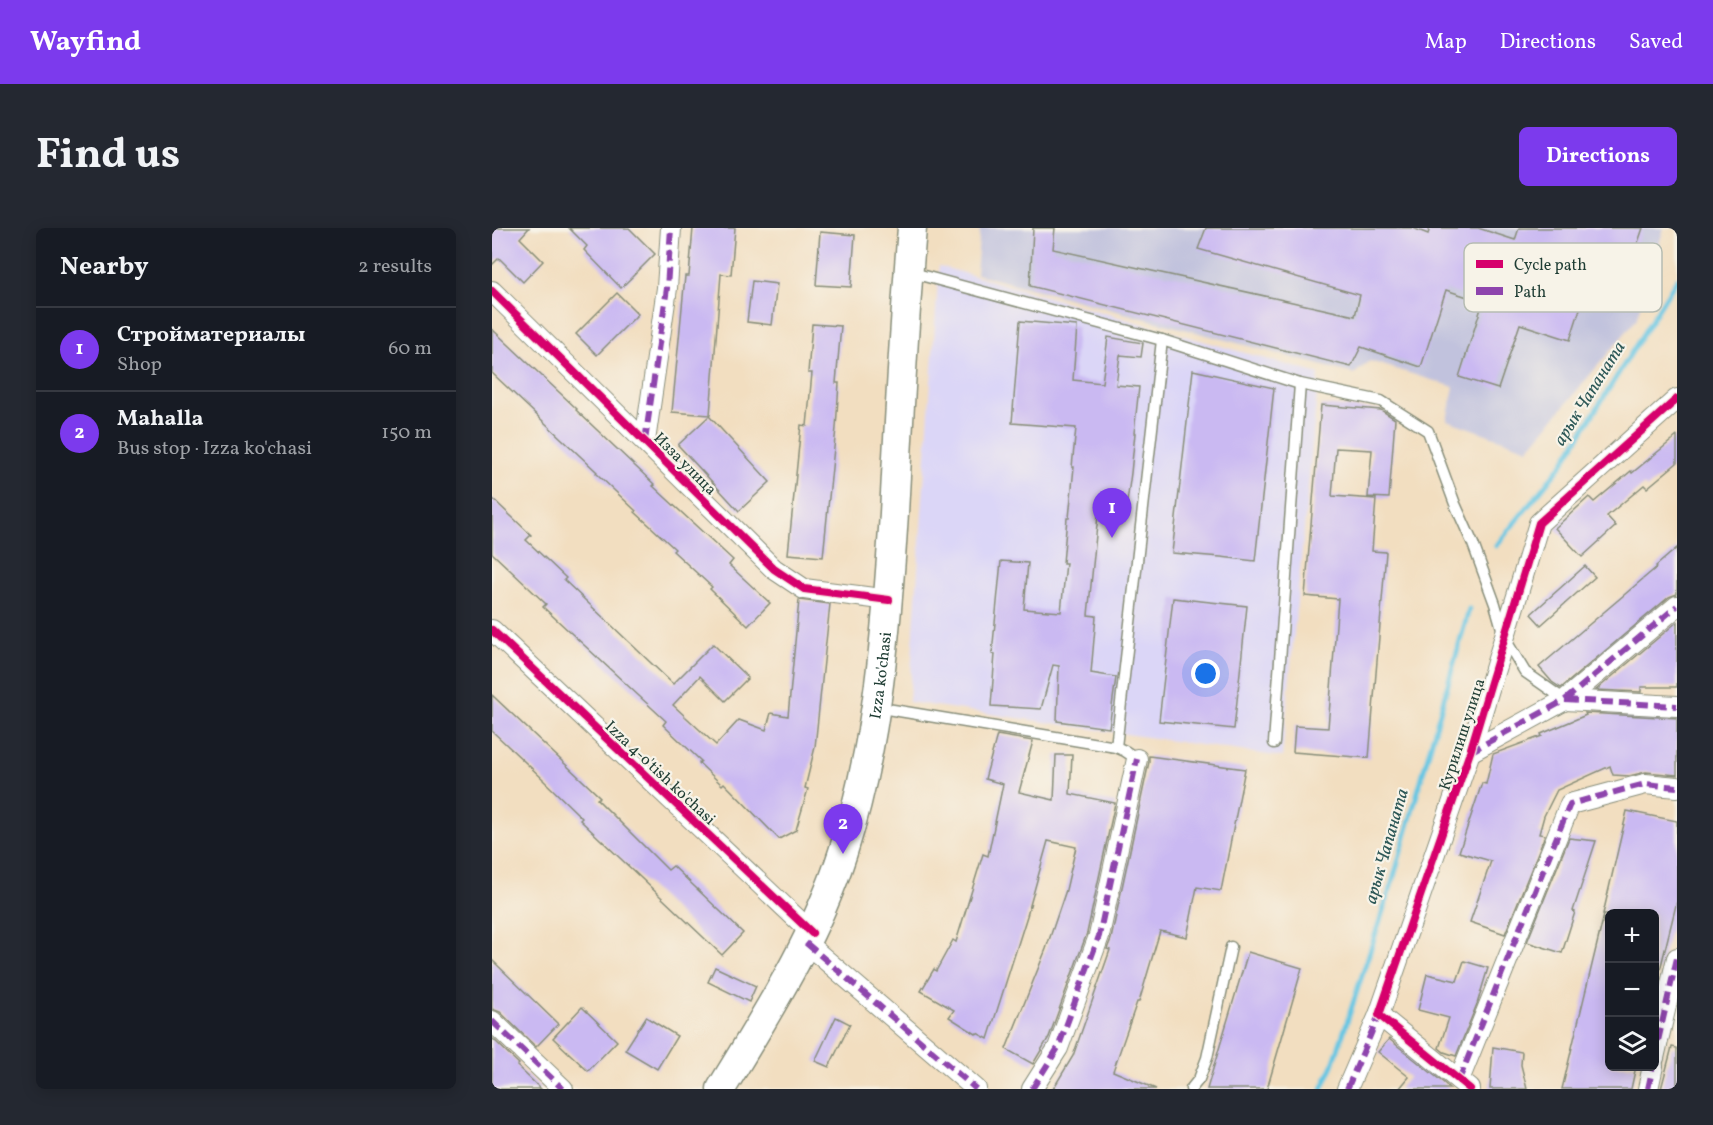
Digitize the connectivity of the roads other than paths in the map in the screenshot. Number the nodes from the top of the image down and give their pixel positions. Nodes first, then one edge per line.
1 (912, 228) edge
2 (669, 230) edge
3 (908, 272) junction
4 (492, 291) edge
5 (1162, 340) junction
6 (1300, 384) junction
7 (1677, 399) edge
8 (645, 441) junction
9 (889, 600) junction
10 (1677, 606) edge
11 (492, 630) edge
12 (1505, 639) junction
13 (1564, 700) junction
14 (875, 706) junction
15 (1677, 706) edge
16 (1274, 742) dead end
17 (1116, 747) junction
18 (1470, 752) junction
19 (1137, 759) joint
20 (1677, 787) edge
21 (809, 938) junction
22 (1231, 947) dead end
23 (1677, 958) edge
24 (1379, 1015) junction
25 (492, 1021) edge
26 (1659, 1037) edge
27 (1652, 1071) edge
28 (1465, 1084) edge
29 (563, 1089) edge
30 (721, 1089) edge
31 (976, 1089) edge
32 (1032, 1089) edge
33 (1191, 1089) edge
34 (1347, 1089) edge
35 (1648, 1089) edge

1 - 3 main road, Izza ko'chasi
2 - 8 street, Изза улица
3 - 5 lane
3 - 9 main road, Izza ko'chasi
4 - 8 street, Изза улица
5 - 6 lane
5 - 17 lane
6 - 12 lane
6 - 16 lane
7 - 12 street, Курилиш улица
8 - 9 street, Изза улица
9 - 14 main road, Izza ko'chasi
10 - 13 street, Курилиш улица
11 - 21 street, Izza 4-o'tish ko'chasi
12 - 13 lane
12 - 18 street, Курилиш улица
13 - 15 street
13 - 18 street, Курилиш улица
14 - 17 lane
14 - 21 main road, Izza ko'chasi
17 - 19 lane
18 - 24 street, Курилиш улица
19 - 32 street
20 - 28 street
21 - 30 main road, Izza ko'chasi
21 - 31 street, Izza 4-o'tish ko'chasi
22 - 33 lane
23 - 26 street
24 - 28 street
24 - 34 street, Курилиш улица
25 - 29 street
27 - 35 street

